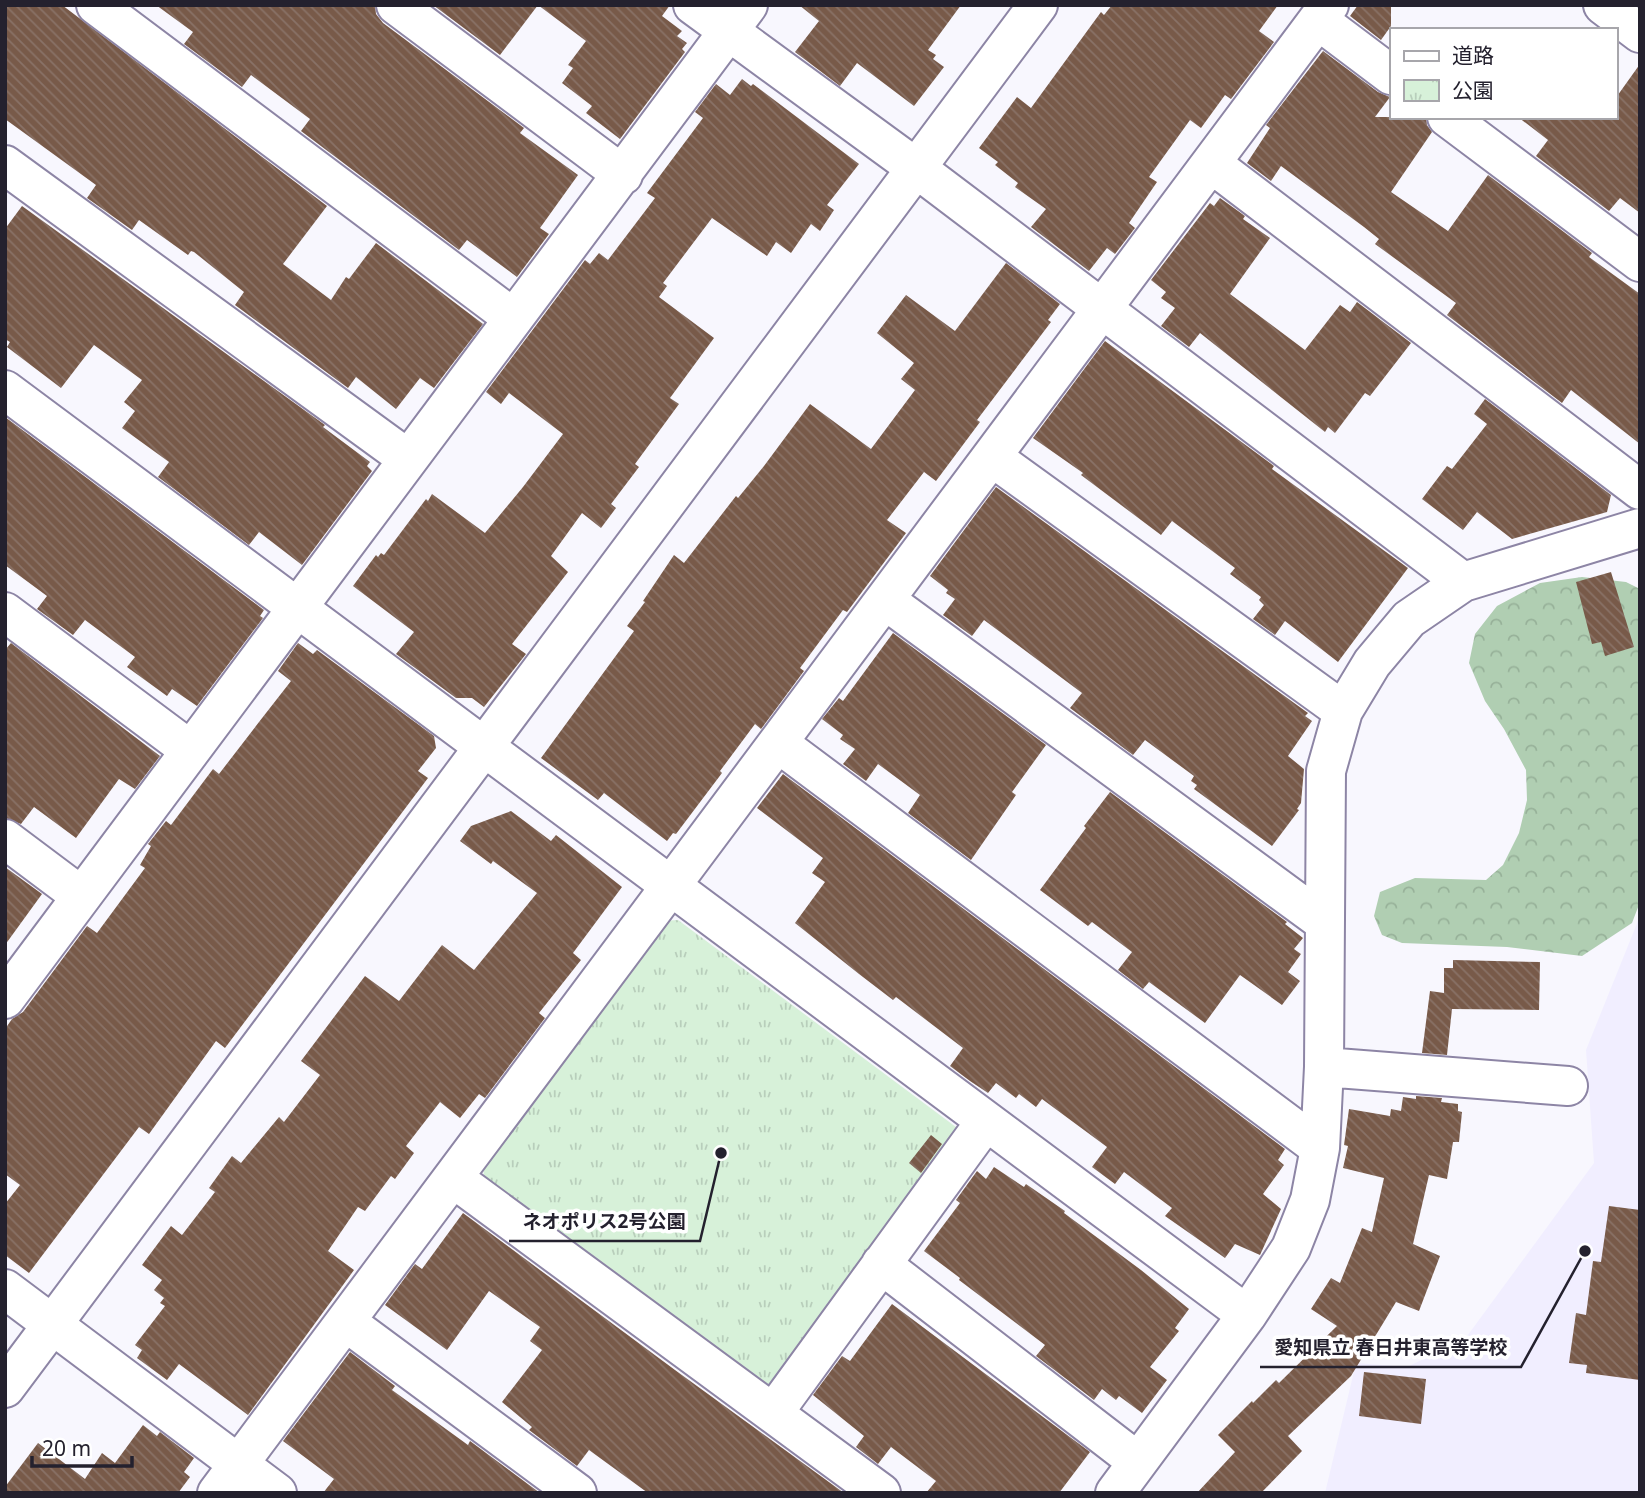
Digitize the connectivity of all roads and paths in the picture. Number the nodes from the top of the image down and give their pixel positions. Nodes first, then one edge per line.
1 (96, 5) edge
2 (396, 5) edge
3 (693, 5) edge
4 (1038, 5) edge
5 (1603, 5) edge
6 (1324, 13) edge
7 (738, 18) edge
8 (1640, 33) edge
9 (1390, 74) edge
10 (1450, 119) edge
11 (1212, 164) junction
12 (5, 166) edge
13 (916, 169) junction
14 (622, 175) junction
15 (1640, 262) edge
16 (1101, 309) junction
17 (513, 318) junction
18 (5, 390) edge
19 (992, 457) junction
20 (408, 458) junction
21 (1640, 491) edge
22 (1640, 528) edge
23 (1463, 582) junction
24 (886, 600) junction
25 (299, 608) junction
26 (5, 612) edge
27 (1343, 711) junction
28 (778, 743) junction
29 (485, 746) junction
30 (190, 750) junction
31 (5, 839) edge
32 (672, 886) junction
33 (81, 896) junction
34 (1324, 922) junction
35 (5, 999) edge
36 (1324, 1067) junction
37 (1569, 1086) dead end
38 (986, 1121) junction
39 (1320, 1148) junction
40 (453, 1178) junction
41 (881, 1264) junction
42 (5, 1289) edge
43 (1247, 1315) junction
44 (346, 1322) junction
45 (53, 1324) junction
46 (5, 1388) edge
47 (774, 1412) junction
48 (1138, 1462) junction
49 (228, 1478) edge
50 (277, 1493) edge
51 (577, 1493) edge
52 (881, 1493) edge
53 (1115, 1493) edge

1 - 17 street
2 - 14 street
3 - 7 street
4 - 13 street
5 - 8 street
6 - 9 street
6 - 11 street
7 - 13 street
7 - 14 street
10 - 15 street
11 - 16 street
11 - 21 street
12 - 20 street
13 - 16 street
13 - 29 street
14 - 17 street
16 - 19 street
16 - 23 street
17 - 20 street
18 - 25 street
19 - 24 street
19 - 27 street
20 - 25 street
22 - 23 street
23 - 27 street
24 - 28 street
24 - 34 street
25 - 29 street
25 - 30 street
26 - 30 street
27 - 34 street
28 - 32 street
28 - 39 street
29 - 32 street
29 - 45 street
30 - 33 street
31 - 33 street
32 - 38 street
32 - 40 street
33 - 35 street
34 - 36 street
36 - 37 street
36 - 39 street
38 - 41 street
38 - 43 street
39 - 43 street
40 - 44 street
40 - 47 street
41 - 47 street
41 - 48 street
42 - 45 street
43 - 48 street
44 - 49 street
44 - 51 street
45 - 46 street
45 - 49 street
47 - 52 street
48 - 53 street
49 - 50 street

